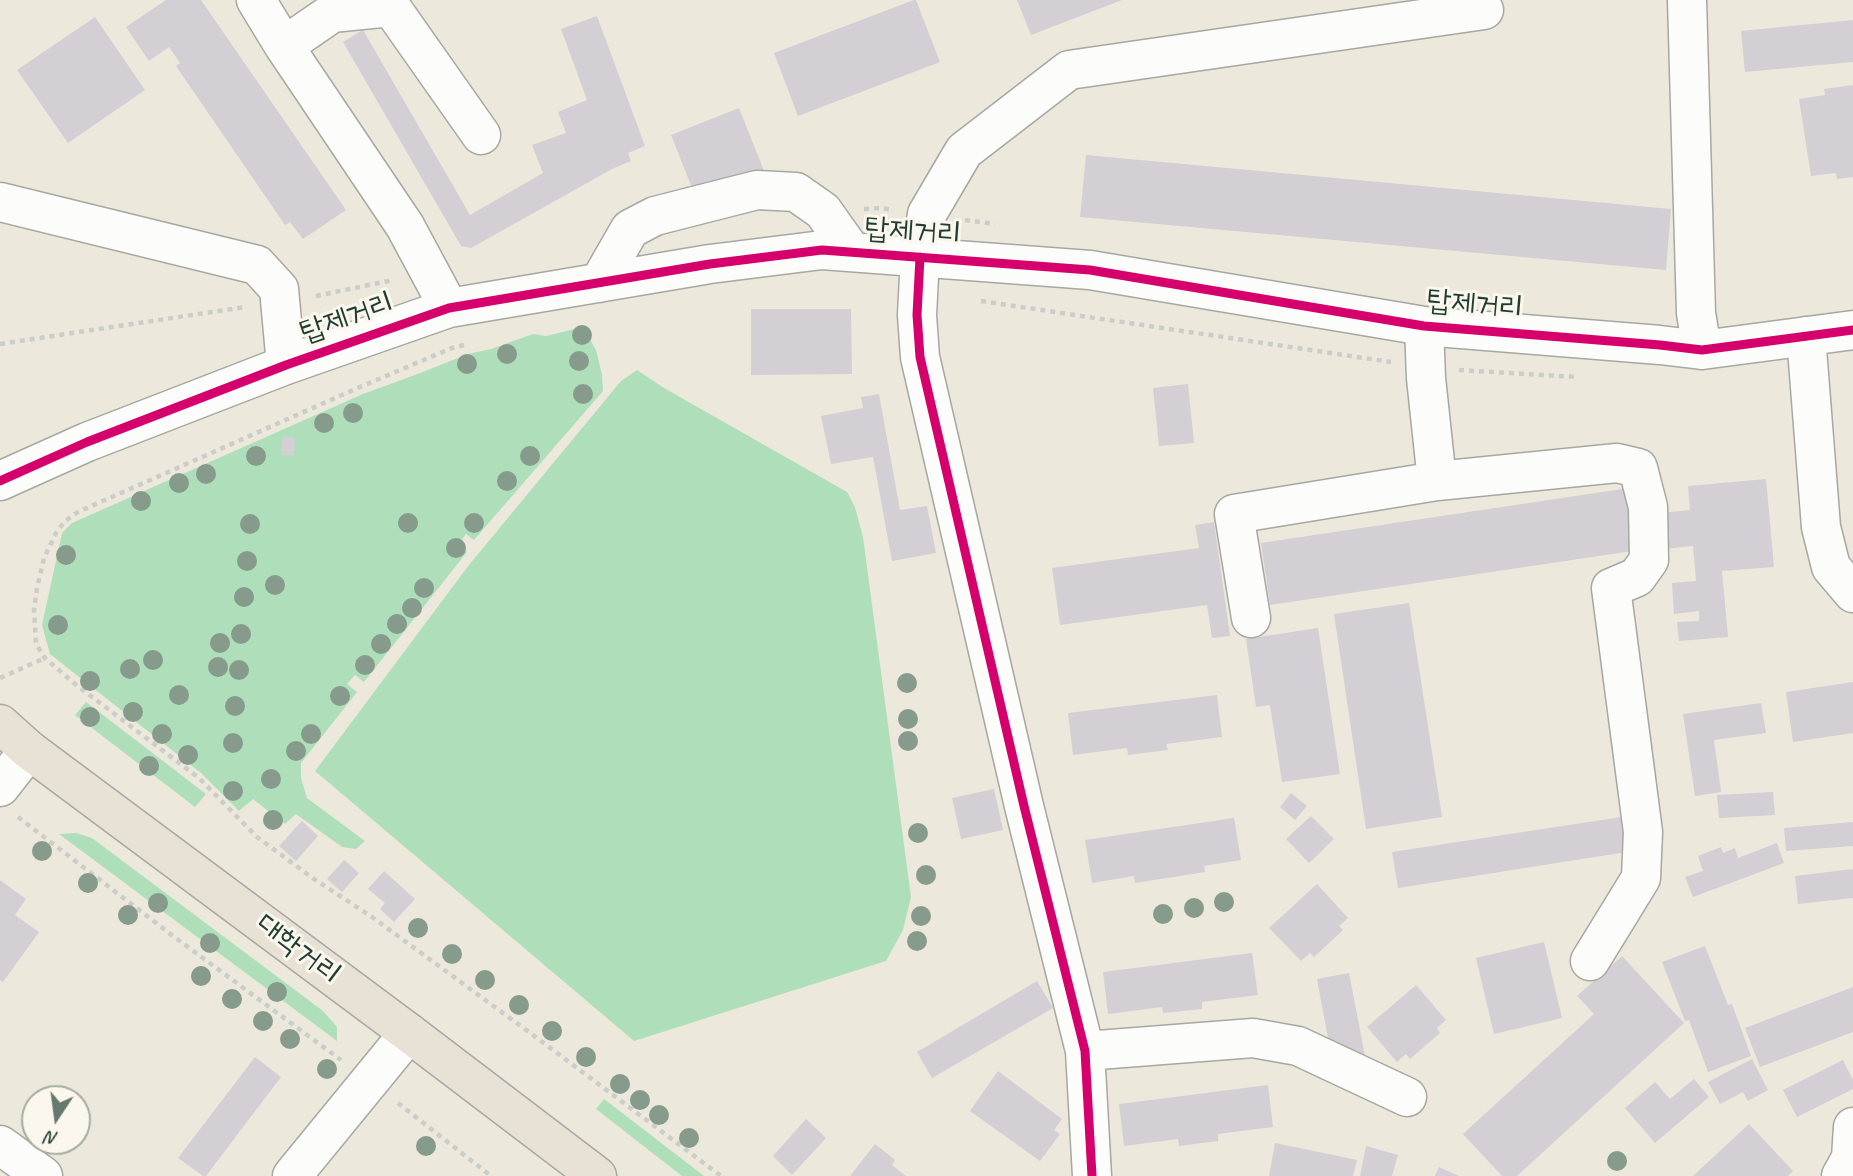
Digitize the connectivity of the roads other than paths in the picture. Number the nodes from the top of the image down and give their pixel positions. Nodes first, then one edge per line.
1 (256, 0) edge
2 (1687, 0) edge
3 (1485, 10) dead end
4 (284, 46) junction
5 (481, 135) dead end
6 (0, 202) edge
7 (852, 252) junction
8 (920, 257) junction
9 (598, 283) junction
10 (449, 308) junction
11 (1424, 326) junction
12 (1853, 330) edge
13 (1807, 336) junction
14 (1702, 350) junction
15 (286, 365) junction
16 (0, 481) edge
17 (1437, 481) junction
18 (1853, 593) edge
19 (1251, 618) dead end
20 (0, 724) edge
21 (29, 750) junction
22 (5, 799) edge
23 (1590, 961) dead end
24 (409, 1033) junction
25 (1085, 1051) junction
26 (1406, 1097) dead end
27 (1853, 1127) edge
28 (0, 1145) edge
29 (43, 1176) edge
30 (292, 1176) edge
31 (597, 1176) edge
32 (1092, 1176) edge
33 (1841, 1176) edge

1 - 4 street
2 - 14 street
3 - 8 street
4 - 5 street
4 - 10 street
6 - 15 street
7 - 8 street, 탑제거리
7 - 9 street, 탑제거리
7 - 9 street
8 - 11 street, 탑제거리
8 - 25 street
9 - 10 street, 탑제거리
10 - 15 street, 탑제거리
11 - 14 street, 탑제거리
11 - 17 street
12 - 13 street, 탑제거리
13 - 14 street, 탑제거리
13 - 18 street
15 - 16 street, 탑제거리
17 - 19 street
17 - 23 street
20 - 21 main road, 대학거리
21 - 22 street
21 - 24 main road, 대학거리
24 - 30 street
24 - 31 main road, 대학거리
25 - 26 street
25 - 32 street
27 - 33 street
28 - 29 street

